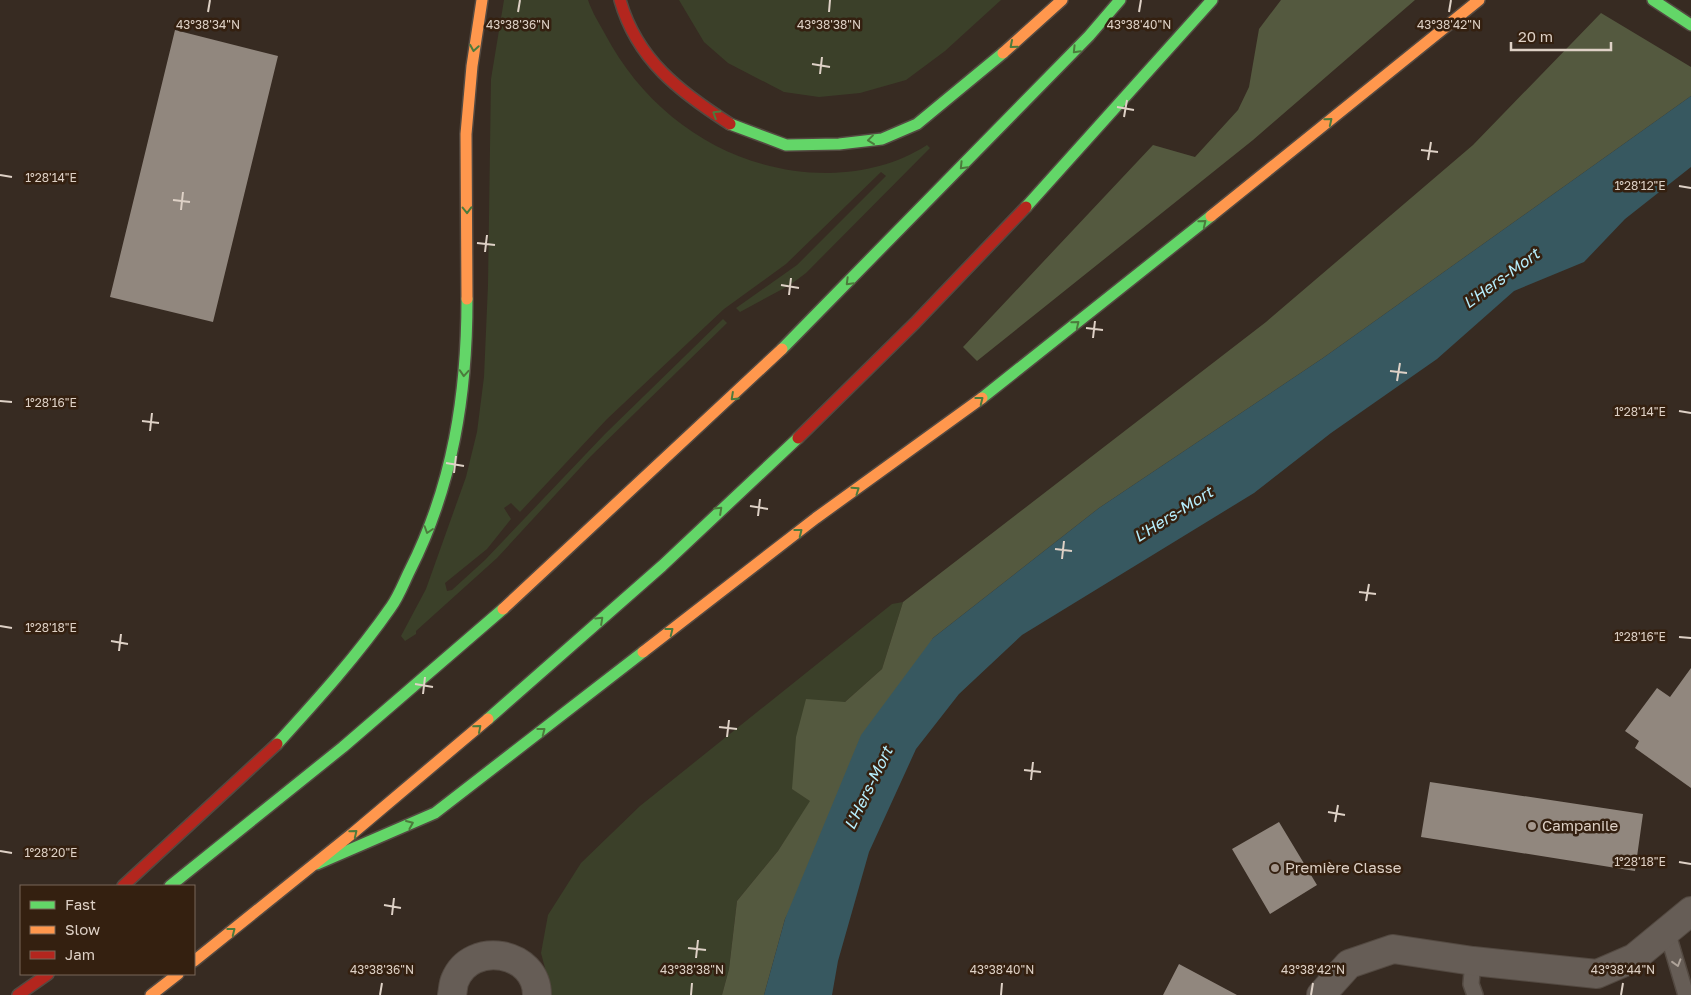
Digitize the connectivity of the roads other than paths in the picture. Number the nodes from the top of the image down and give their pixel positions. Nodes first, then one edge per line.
1 (482, 0) edge
2 (620, 0) edge
3 (1062, 0) edge
4 (1120, 0) edge
5 (1212, 0) edge
6 (1479, 0) edge
7 (1652, 0) edge
8 (1688, 23) edge
9 (316, 864) junction
10 (123, 885) edge
11 (171, 885) edge
12 (1691, 911) edge
13 (1667, 931) junction
14 (195, 960) edge
15 (1473, 961) junction
16 (27, 975) edge
17 (47, 975) edge
18 (177, 975) edge
19 (6, 995) edge
20 (18, 995) edge
21 (151, 995) edge
22 (452, 995) edge
23 (537, 995) edge
24 (1321, 995) edge
25 (1475, 995) edge
26 (1686, 995) edge

1 -> 10 main road
3 -> 2 main road
4 -> 11 main road
9 -> 5 main road
9 -> 6 main road
7 - 8 main road
14 -> 9 main road
12 - 13 street
13 - 15 street
13 -> 26 lane
15 - 24 street
15 - 25 lane
16 - 19 main road
17 - 20 main road
18 - 21 main road
22 - 23 street

